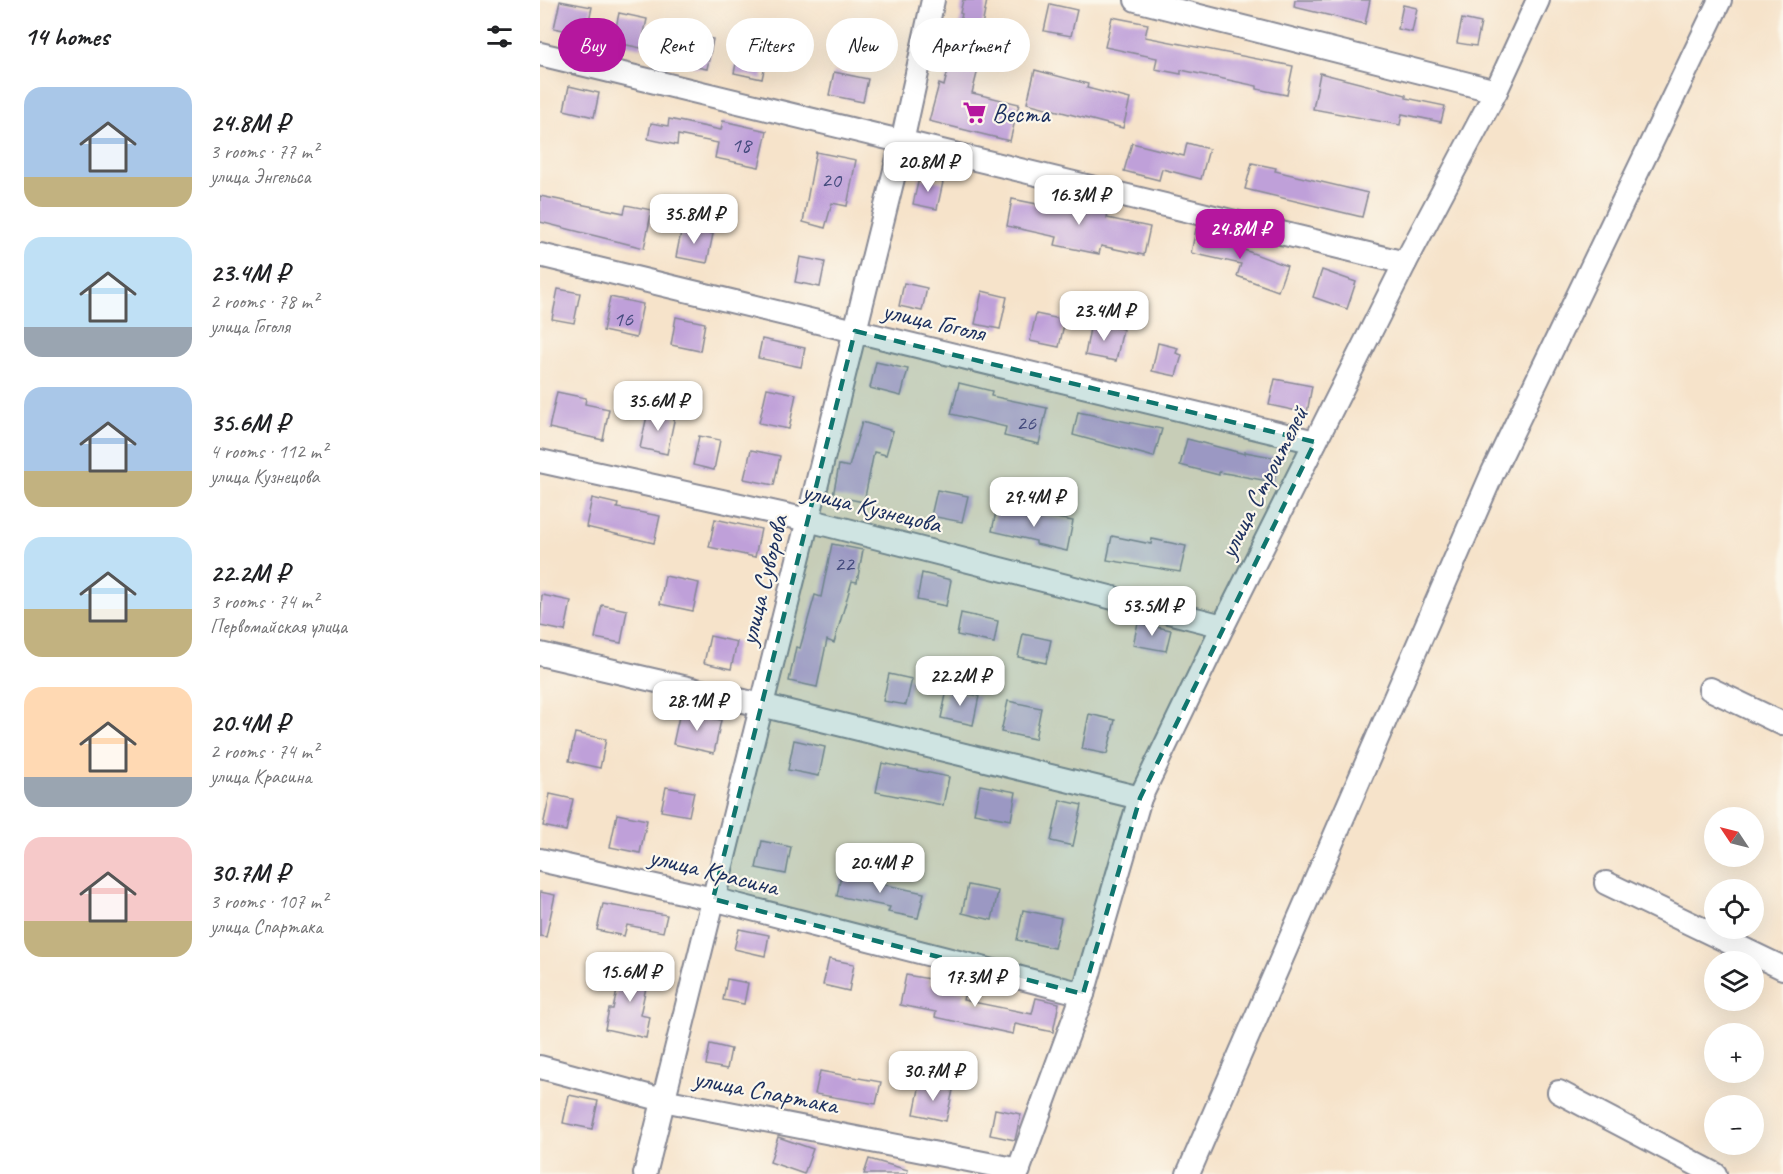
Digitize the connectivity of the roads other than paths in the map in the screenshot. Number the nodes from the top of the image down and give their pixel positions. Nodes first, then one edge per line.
1 (933, 0) edge
2 (1136, 0) edge
3 (1538, 0) edge
4 (1720, 0) edge
5 (540, 54) edge
6 (1496, 91) junction
7 (902, 142) junction
8 (540, 255) edge
9 (1405, 263) junction
10 (855, 331) junction
11 (1315, 442) junction
12 (540, 461) edge
13 (808, 520) junction
14 (1222, 626) junction
15 (540, 654) edge
16 (1710, 689) dead end
17 (761, 705) junction
18 (1783, 723) edge
19 (1140, 798) junction
20 (540, 860) edge
21 (1606, 883) dead end
22 (713, 899) junction
23 (1783, 968) edge
24 (1083, 994) junction
25 (540, 1067) edge
26 (1559, 1092) dead end
27 (663, 1100) junction
28 (1018, 1172) edge
29 (645, 1174) edge
30 (1188, 1174) edge
31 (1715, 1174) edge

1 - 7 street, улица Суворова
2 - 6 street
3 - 6 street, улица Строителей
4 - 30 street
5 - 7 street
6 - 9 street, улица Строителей
7 - 9 street
7 - 10 street, улица Суворова
8 - 10 street, улица Гоголя
9 - 11 street, улица Строителей
10 - 11 street, улица Гоголя
10 - 13 street, улица Суворова
11 - 14 street, улица Строителей
12 - 13 street, улица Кузнецова
13 - 14 street, улица Кузнецова
13 - 17 street, улица Суворова
14 - 19 street, улица Строителей
15 - 17 street
16 - 18 street
17 - 19 street
17 - 22 street, улица Суворова
19 - 24 street, улица Строителей
20 - 22 street, улица Красина
21 - 23 street
22 - 24 street, улица Красина
22 - 27 street, улица Суворова
24 - 28 street, улица Строителей
25 - 27 street, улица Спартака
26 - 31 street
27 - 28 street, улица Спартака
27 - 29 street, улица Суворова

